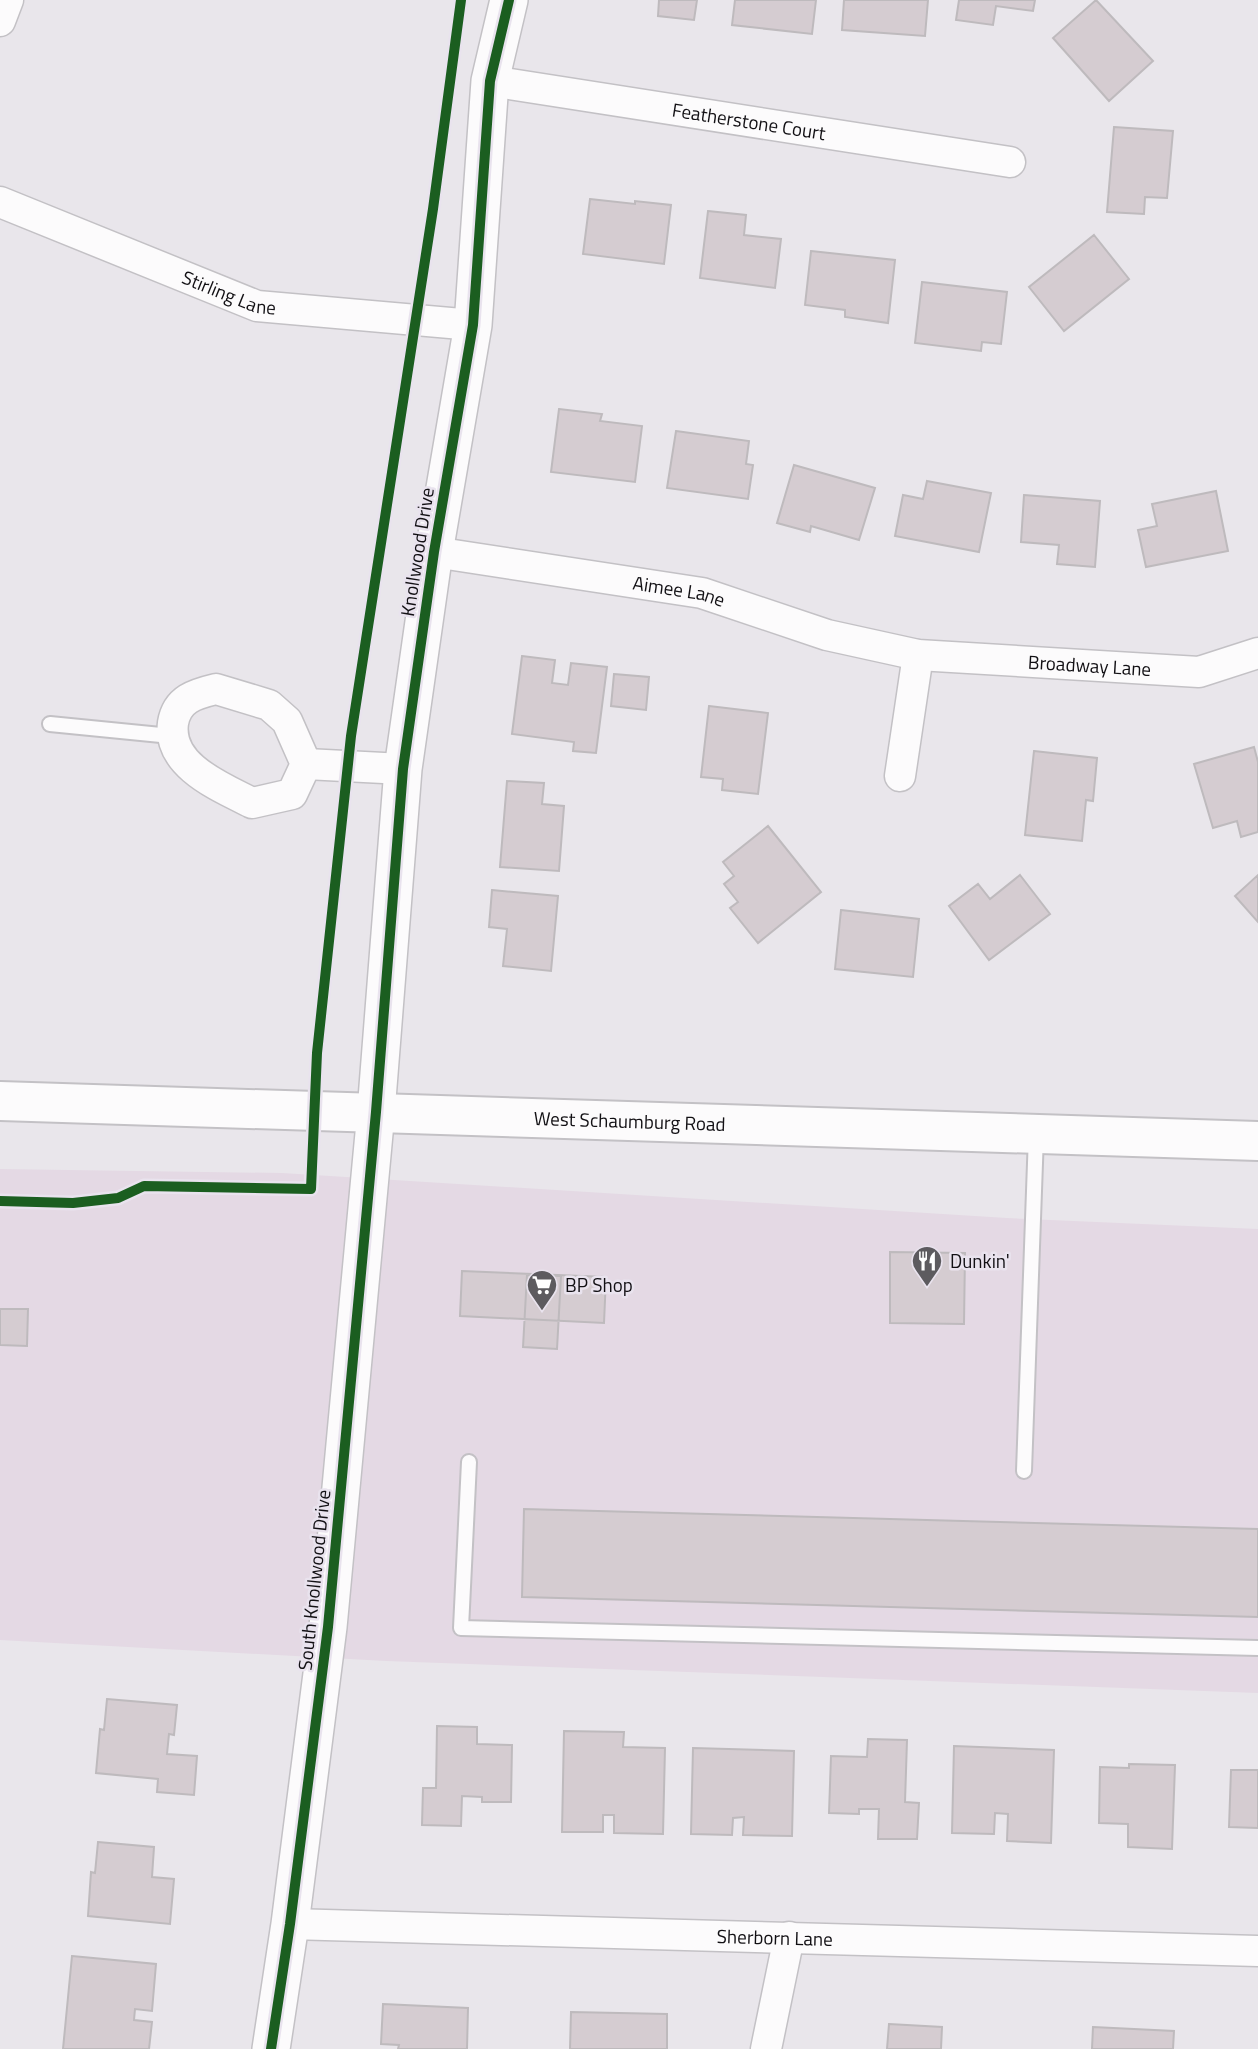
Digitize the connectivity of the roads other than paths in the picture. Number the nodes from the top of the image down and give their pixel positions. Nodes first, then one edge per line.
1 (8, 0) edge
2 (509, 0) edge
3 (0, 20) edge
4 (490, 81) junction
5 (1010, 162) dead end
6 (0, 202) edge
7 (473, 325) junction
8 (434, 552) junction
9 (1258, 653) edge
10 (918, 655) junction
11 (50, 724) dead end
12 (171, 736) junction
13 (306, 764) junction
14 (403, 769) junction
15 (900, 776) dead end
16 (0, 1101) edge
17 (376, 1112) junction
18 (1036, 1134) junction
19 (1258, 1141) edge
20 (469, 1462) dead end
21 (1024, 1471) dead end
22 (1258, 1648) edge
23 (290, 1924) junction
24 (789, 1937) junction
25 (1258, 1951) edge
26 (271, 2049) edge
27 (766, 2049) edge

1 - 3 street
2 - 4 street, Knollwood Drive
4 - 5 street, Featherstone Court
4 - 7 street, Knollwood Drive
6 - 7 street, Stirling Lane
7 - 8 street, Knollwood Drive
8 - 10 street, Aimee Lane
8 - 14 street, Knollwood Drive
9 - 10 street, Broadway Lane
10 - 15 street
11 - 12 lane
12 - 13 street
12 - 13 street
13 - 14 street
14 - 17 street, Knollwood Drive
16 - 17 main road, West Schaumburg Road
17 - 18 main road, West Schaumburg Road
17 - 23 street, South Knollwood Drive
18 - 19 main road, West Schaumburg Road
18 - 21 lane
20 - 22 lane
23 - 24 street, Sherborn Lane
23 - 26 street, South Knollwood Drive
24 - 25 street, Sherborn Lane
24 - 27 street

